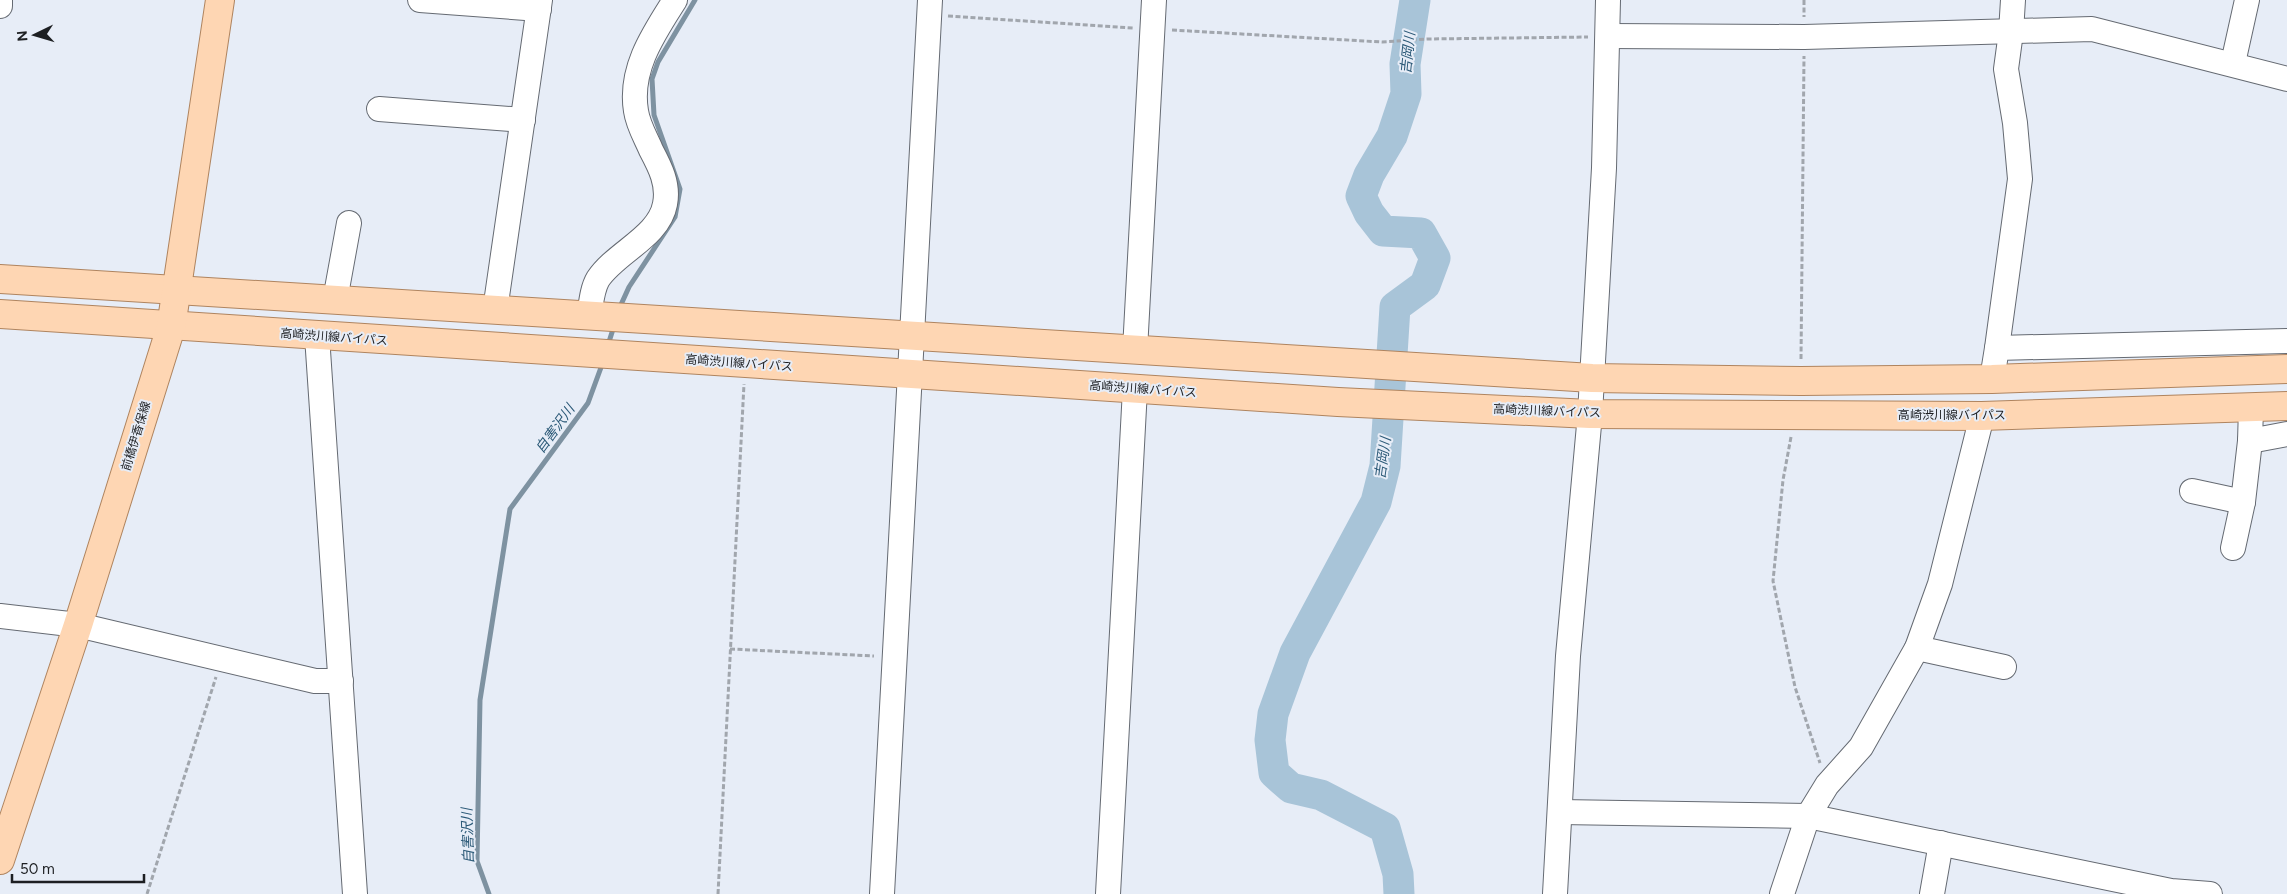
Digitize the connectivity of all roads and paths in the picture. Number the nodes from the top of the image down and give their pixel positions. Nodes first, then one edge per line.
1 (0, 0) edge
2 (220, 0) edge
3 (420, 0) edge
4 (675, 0) edge
5 (930, 0) edge
6 (1154, 0) edge
7 (1608, 0) edge
8 (2013, 0) edge
9 (2247, 0) edge
10 (540, 4) edge
11 (0, 6) edge
12 (2011, 32) junction
13 (1608, 36) junction
14 (1804, 37) junction
15 (1382, 42) dead end
16 (2233, 63) junction
17 (2287, 78) edge
18 (378, 109) dead end
19 (523, 120) junction
20 (350, 223) dead end
21 (0, 279) edge
22 (177, 290) junction
23 (335, 300) junction
24 (494, 310) junction
25 (0, 314) edge
26 (596, 316) junction
27 (171, 327) junction
28 (317, 336) junction
29 (912, 336) junction
30 (2287, 340) edge
31 (1997, 348) junction
32 (1135, 350) junction
33 (745, 364) junction
34 (2287, 369) edge
35 (910, 374) junction
36 (1592, 378) junction
37 (1992, 379) junction
38 (1801, 382) junction
39 (1134, 389) junction
40 (2287, 406) edge
41 (2251, 408) junction
42 (1590, 414) junction
43 (1794, 416) junction
44 (1982, 416) junction
45 (2287, 434) edge
46 (2250, 441) junction
47 (2192, 492) dead end
48 (2243, 502) junction
49 (2234, 548) dead end
50 (0, 616) edge
51 (78, 625) junction
52 (1917, 648) junction
53 (730, 649) junction
54 (896, 657) junction
55 (221, 660) junction
56 (2004, 667) dead end
57 (341, 681) junction
58 (1827, 785) junction
59 (1560, 812) junction
60 (1808, 816) junction
61 (1941, 843) junction
62 (0, 860) edge
63 (2171, 892) edge
64 (147, 894) edge
65 (355, 894) edge
66 (718, 894) edge
67 (882, 894) edge
68 (1108, 894) edge
69 (1555, 894) edge
70 (1782, 894) edge
71 (1932, 894) edge
72 (2210, 894) edge

1 - 11 street
2 - 22 main road, 前橋伊香保線
3 - 10 street
4 - 26 street
5 - 29 street
6 - 32 street
7 - 13 street
8 - 12 street
9 - 16 street
10 - 19 street
12 - 14 street
12 - 16 street
12 - 31 street
13 - 14 street
13 - 15 path
13 - 36 street
14 - 38 path
16 - 17 street
18 - 19 street
19 - 24 street
20 - 23 street
21 - 22 main road
22 - 23 main road
22 - 27 main road, 前橋伊香保線
23 - 24 main road
24 - 26 main road
25 - 27 main road, 高崎渋川線バイパス
26 - 29 main road
27 - 28 main road, 高崎渋川線バイパス
27 - 51 main road, 前橋伊香保線
28 - 33 main road, 高崎渋川線バイパス
28 - 57 street
29 - 32 main road
29 - 35 street
30 - 31 street
31 - 37 street
32 - 36 main road
33 - 35 main road, 高崎渋川線バイパス
33 - 53 path
34 - 37 main road
35 - 39 main road, 高崎渋川線バイパス
35 - 54 street
36 - 38 main road
36 - 42 street
37 - 38 main road
39 - 42 main road, 高崎渋川線バイパス
39 - 68 street
40 - 41 main road, 高崎渋川線バイパス
41 - 44 main road, 高崎渋川線バイパス
41 - 46 street
42 - 43 main road, 高崎渋川線バイパス
42 - 59 street
43 - 44 main road, 高崎渋川線バイパス
43 - 58 path
44 - 52 street
45 - 46 street
46 - 48 street
47 - 48 street
48 - 49 street
50 - 51 street
51 - 55 street
51 - 62 main road, 前橋伊香保線
52 - 56 street
52 - 58 street
53 - 54 path
53 - 66 path
54 - 67 street
55 - 57 street
55 - 64 path
57 - 65 street
58 - 60 street
59 - 60 street
59 - 69 street
60 - 61 street
60 - 70 street
61 - 63 street
61 - 71 street
63 - 72 street

